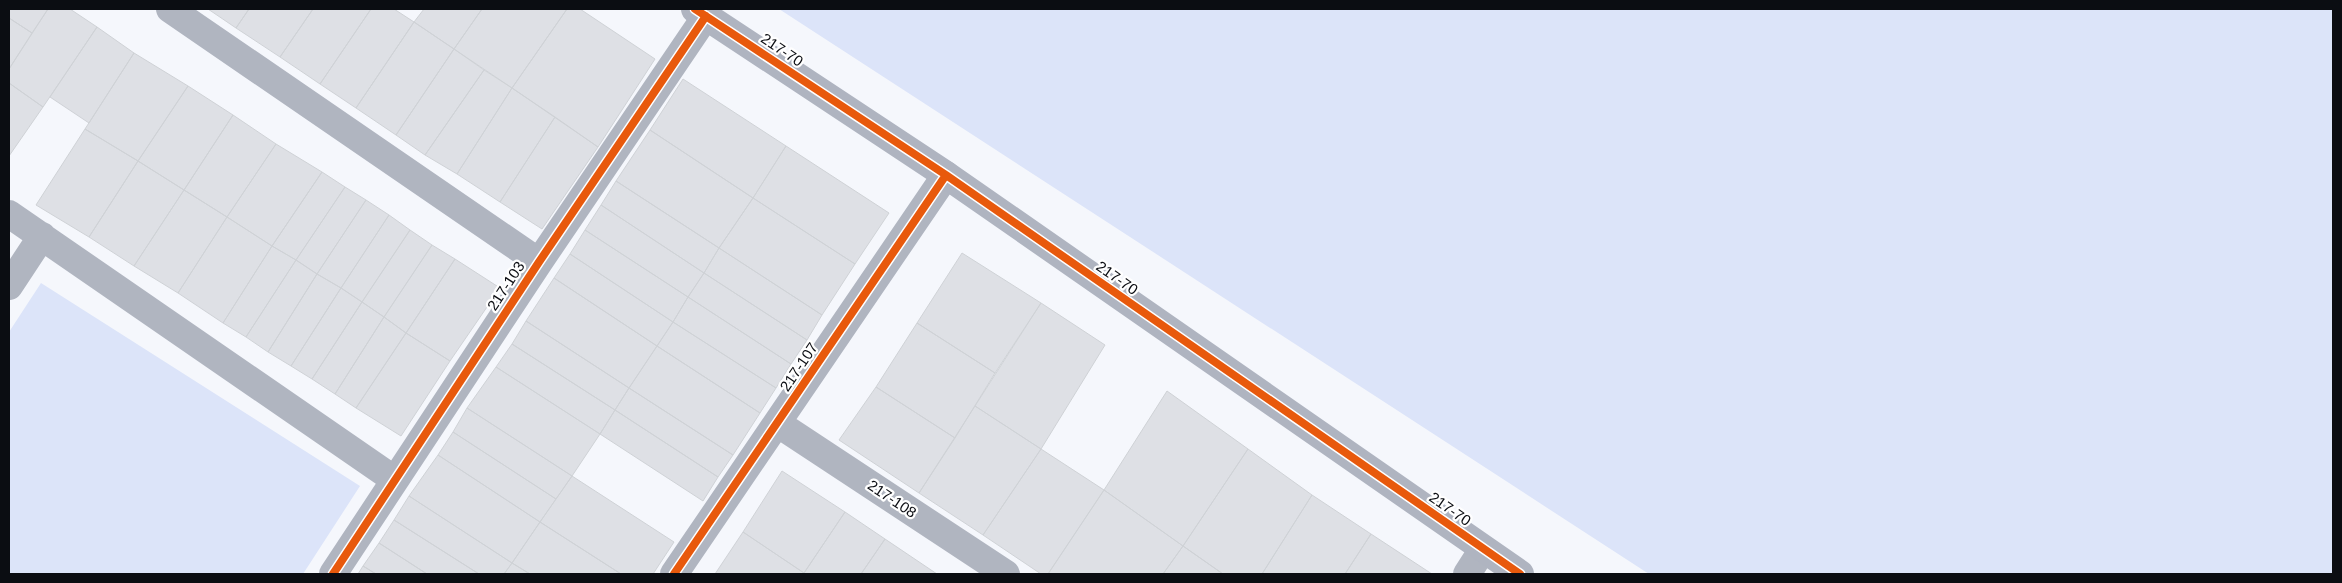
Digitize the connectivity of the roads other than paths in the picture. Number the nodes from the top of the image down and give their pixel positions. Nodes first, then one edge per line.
1 (170, 9) edge
2 (701, 12) edge
3 (946, 175) junction
4 (9, 214) edge
5 (42, 236) junction
6 (539, 262) junction
7 (9, 286) edge
8 (778, 423) junction
9 (395, 480) junction
10 (1484, 549) junction
11 (333, 574) edge
12 (674, 574) edge
13 (1006, 574) edge
14 (1466, 574) edge
15 (1520, 574) edge

1 - 6 street
2 - 3 street, 217-70
2 - 6 street, 217-103
3 - 8 street, 217-107
3 - 10 street, 217-70
4 - 5 street
5 - 7 street
5 - 9 street
6 - 9 street, 217-103
8 - 12 street, 217-107
8 - 13 street, 217-108
9 - 11 street, 217-103
10 - 14 street
10 - 15 street, 217-70

